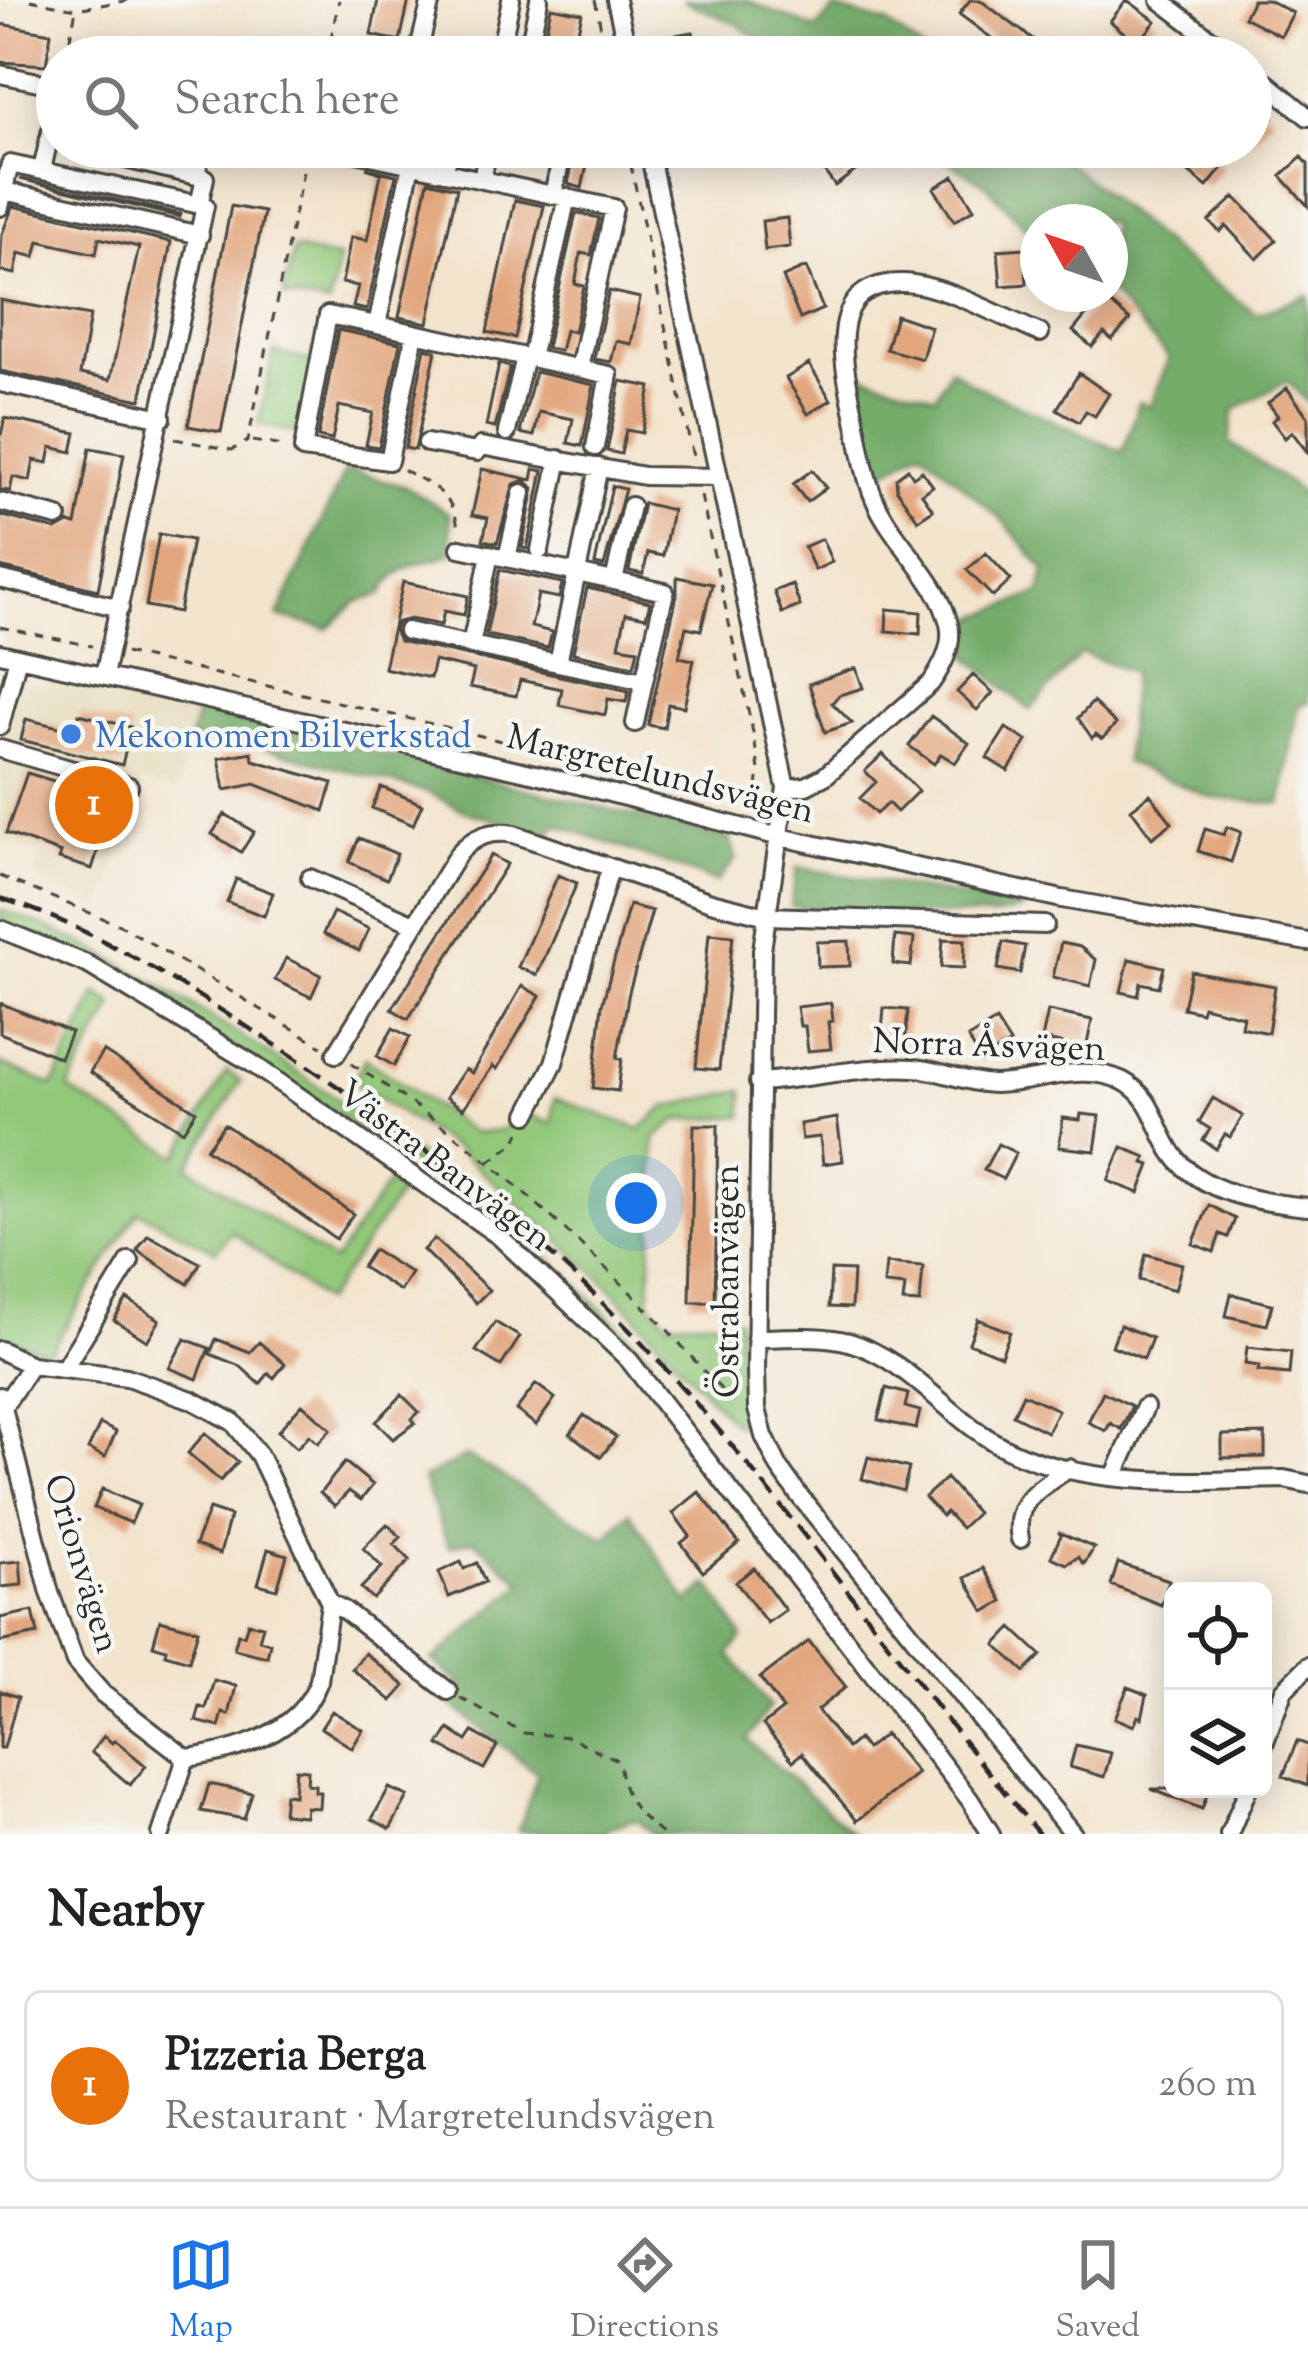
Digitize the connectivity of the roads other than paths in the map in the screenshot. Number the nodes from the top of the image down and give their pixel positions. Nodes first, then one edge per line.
1 (430, 0) edge
2 (511, 0) edge
3 (539, 0) edge
4 (616, 0) edge
5 (1160, 0) edge
6 (422, 36) edge
7 (503, 36) edge
8 (531, 36) edge
9 (624, 36) edge
10 (1207, 36) edge
11 (0, 74) edge
12 (36, 82) edge
13 (1272, 87) edge
14 (1308, 117) edge
15 (5, 163) edge
16 (169, 168) edge
17 (198, 168) edge
18 (409, 168) edge
19 (425, 168) edge
20 (445, 168) edge
21 (484, 168) edge
22 (562, 168) edge
23 (653, 168) edge
24 (42, 170) joint
25 (444, 172) junction
26 (196, 176) junction
27 (482, 180) junction
28 (560, 196) junction
29 (2, 199) edge
30 (199, 205) junction
31 (200, 235) junction
32 (377, 325) junction
33 (415, 333) junction
34 (1040, 333) dead end
35 (528, 357) junction
36 (579, 368) junction
37 (1, 390) edge
38 (160, 426) junction
39 (507, 432) dead end
40 (427, 443) dead end
41 (595, 447) dead end
42 (559, 459) junction
43 (599, 467) junction
44 (719, 477) junction
45 (522, 493) dead end
46 (0, 502) edge
47 (632, 506) dead end
48 (58, 517) dead end
49 (460, 548) road end
50 (540, 550) dead end
51 (499, 556) junction
52 (578, 573) junction
53 (0, 579) edge
54 (614, 581) junction
55 (120, 608) junction
56 (407, 631) dead end
57 (471, 645) junction
58 (9, 655) edge
59 (558, 663) junction
60 (104, 676) junction
61 (644, 681) junction
62 (635, 723) dead end
63 (0, 726) edge
64 (0, 748) edge
65 (129, 786) dead end
66 (786, 788) junction
67 (776, 836) junction
68 (610, 869) junction
69 (310, 878) dead end
70 (766, 916) junction
71 (414, 923) junction
72 (1045, 925) dead end
73 (0, 929) edge
74 (1308, 942) edge
75 (335, 1054) road end
76 (758, 1082) junction
77 (527, 1114) road end
78 (1308, 1208) edge
79 (130, 1261) dead end
80 (756, 1338) junction
81 (0, 1350) edge
82 (31, 1365) junction
83 (64, 1368) junction
84 (2, 1400) edge
85 (1145, 1407) dead end
86 (1069, 1468) junction
87 (1114, 1477) junction
88 (1308, 1484) edge
89 (1020, 1539) dead end
90 (330, 1604) junction
91 (1308, 1666) edge
92 (448, 1691) road end
93 (1272, 1724) edge
94 (186, 1758) junction
95 (1245, 1798) edge
96 (161, 1834) edge
97 (991, 1834) edge
98 (1073, 1834) edge
99 (1229, 1834) edge

1 - 6 street
2 - 7 street
3 - 8 street
4 - 9 street
5 - 10 street
11 - 12 street
13 - 14 street
15 - 24 street
15 - 29 street
16 - 26 street
17 - 26 street
18 - 32 street
19 - 25 street
20 - 25 street
21 - 27 street
22 - 28 street
23 - 44 street
24 - 30 street
25 - 27 street
26 - 30 street
27 - 28 street
28 - 35 street
28 - 36 street
29 - 31 street
30 - 31 street
31 - 38 street
32 - 33 street
32 - 33 street
33 - 35 street
34 - 66 street
35 - 36 street
35 - 39 street
36 - 41 street
37 - 38 street
38 - 55 street
40 - 42 street
42 - 43 street
42 - 50 street
43 - 44 street
43 - 52 street
44 - 66 street
45 - 51 street
46 - 48 street
47 - 54 street
49 - 51 street
51 - 52 street
51 - 57 street
52 - 54 street
52 - 59 street
53 - 55 street
54 - 61 street
55 - 60 street
56 - 57 street
57 - 59 street
58 - 60 street, Margretelundsvägen
58 - 63 street
59 - 61 street
60 - 67 street, Margretelundsvägen
61 - 62 street
64 - 65 street
66 - 67 street, Östrabanvägen
67 - 70 street, Östrabanvägen
67 - 74 street, Margretelundsvägen
68 - 70 street
68 - 71 street
68 - 77 street
69 - 71 street
70 - 72 street
70 - 76 street, Östrabanvägen
71 - 75 street
73 - 97 street, Västra Banvägen
76 - 78 street, Norra Åsvägen
76 - 80 street, Östrabanvägen
79 - 83 street
80 - 86 street
80 - 98 street, Östrabanvägen
81 - 82 street
82 - 83 street
82 - 84 street, Orionvägen
83 - 90 street
84 - 94 street, Orionvägen
85 - 87 street
86 - 87 street
86 - 89 street
87 - 88 street
90 - 92 street
90 - 94 street
91 - 93 street
94 - 96 street
95 - 99 street

